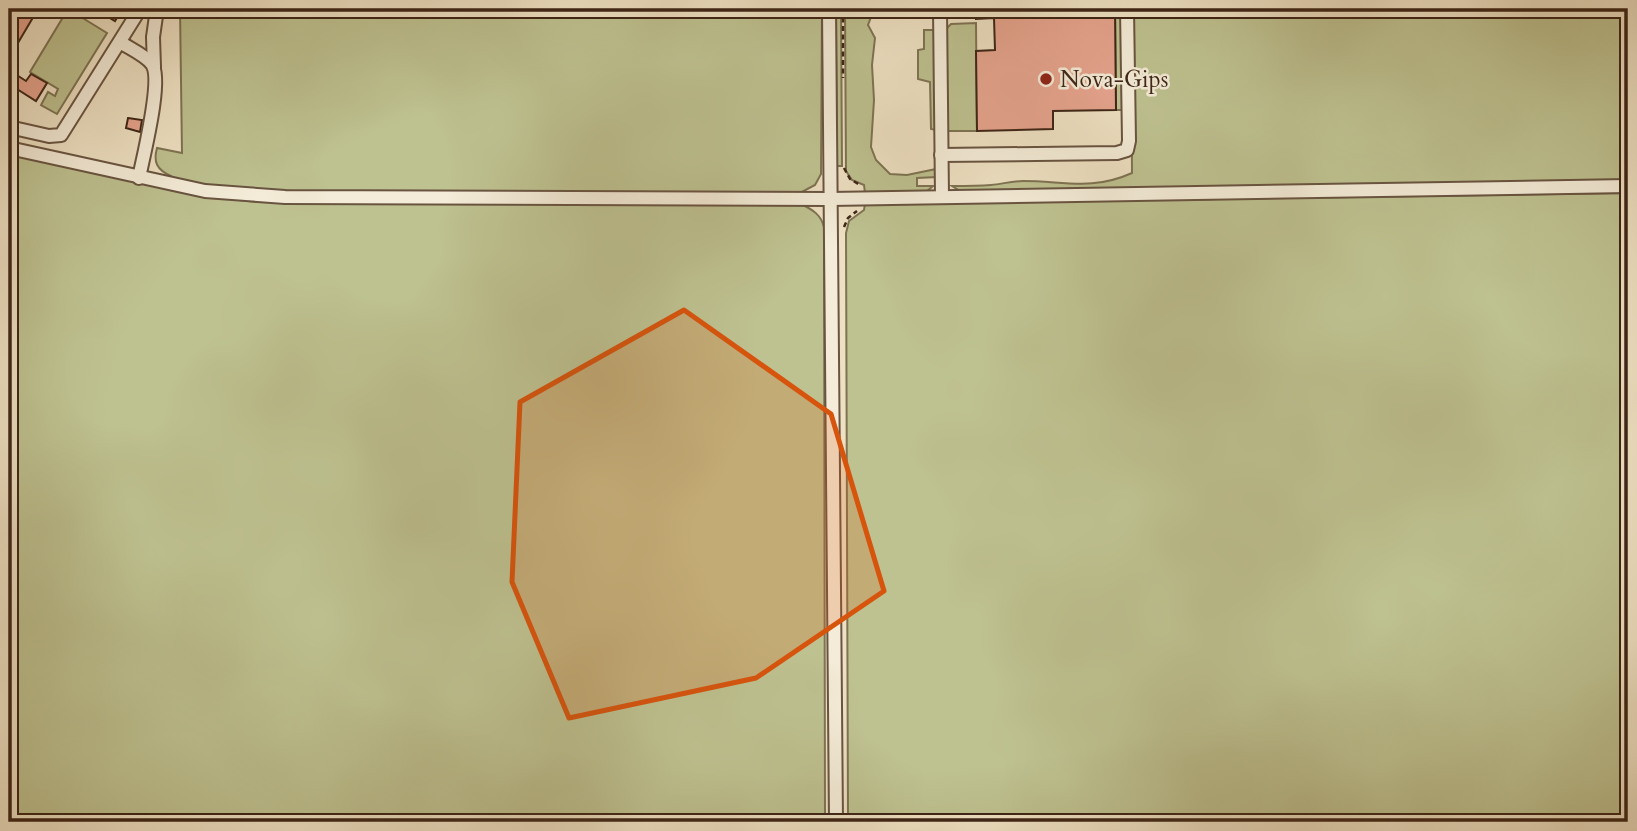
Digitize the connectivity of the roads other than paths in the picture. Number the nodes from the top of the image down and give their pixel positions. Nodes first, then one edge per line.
1 (140, 9) edge
2 (157, 9) edge
3 (829, 9) edge
4 (940, 9) edge
5 (1127, 9) edge
6 (120, 43) junction
7 (154, 67) junction
8 (9, 127) edge
9 (9, 149) edge
10 (942, 155) junction
11 (139, 178) junction
12 (1628, 186) edge
13 (942, 197) junction
14 (830, 199) junction
15 (836, 822) edge

1 - 6 street
2 - 7 street
3 - 14 street
4 - 10 street
5 - 10 street
6 - 7 street
6 - 8 street
7 - 11 street
9 - 11 street
10 - 13 street
11 - 14 street
12 - 13 street
13 - 14 street
14 - 15 street

